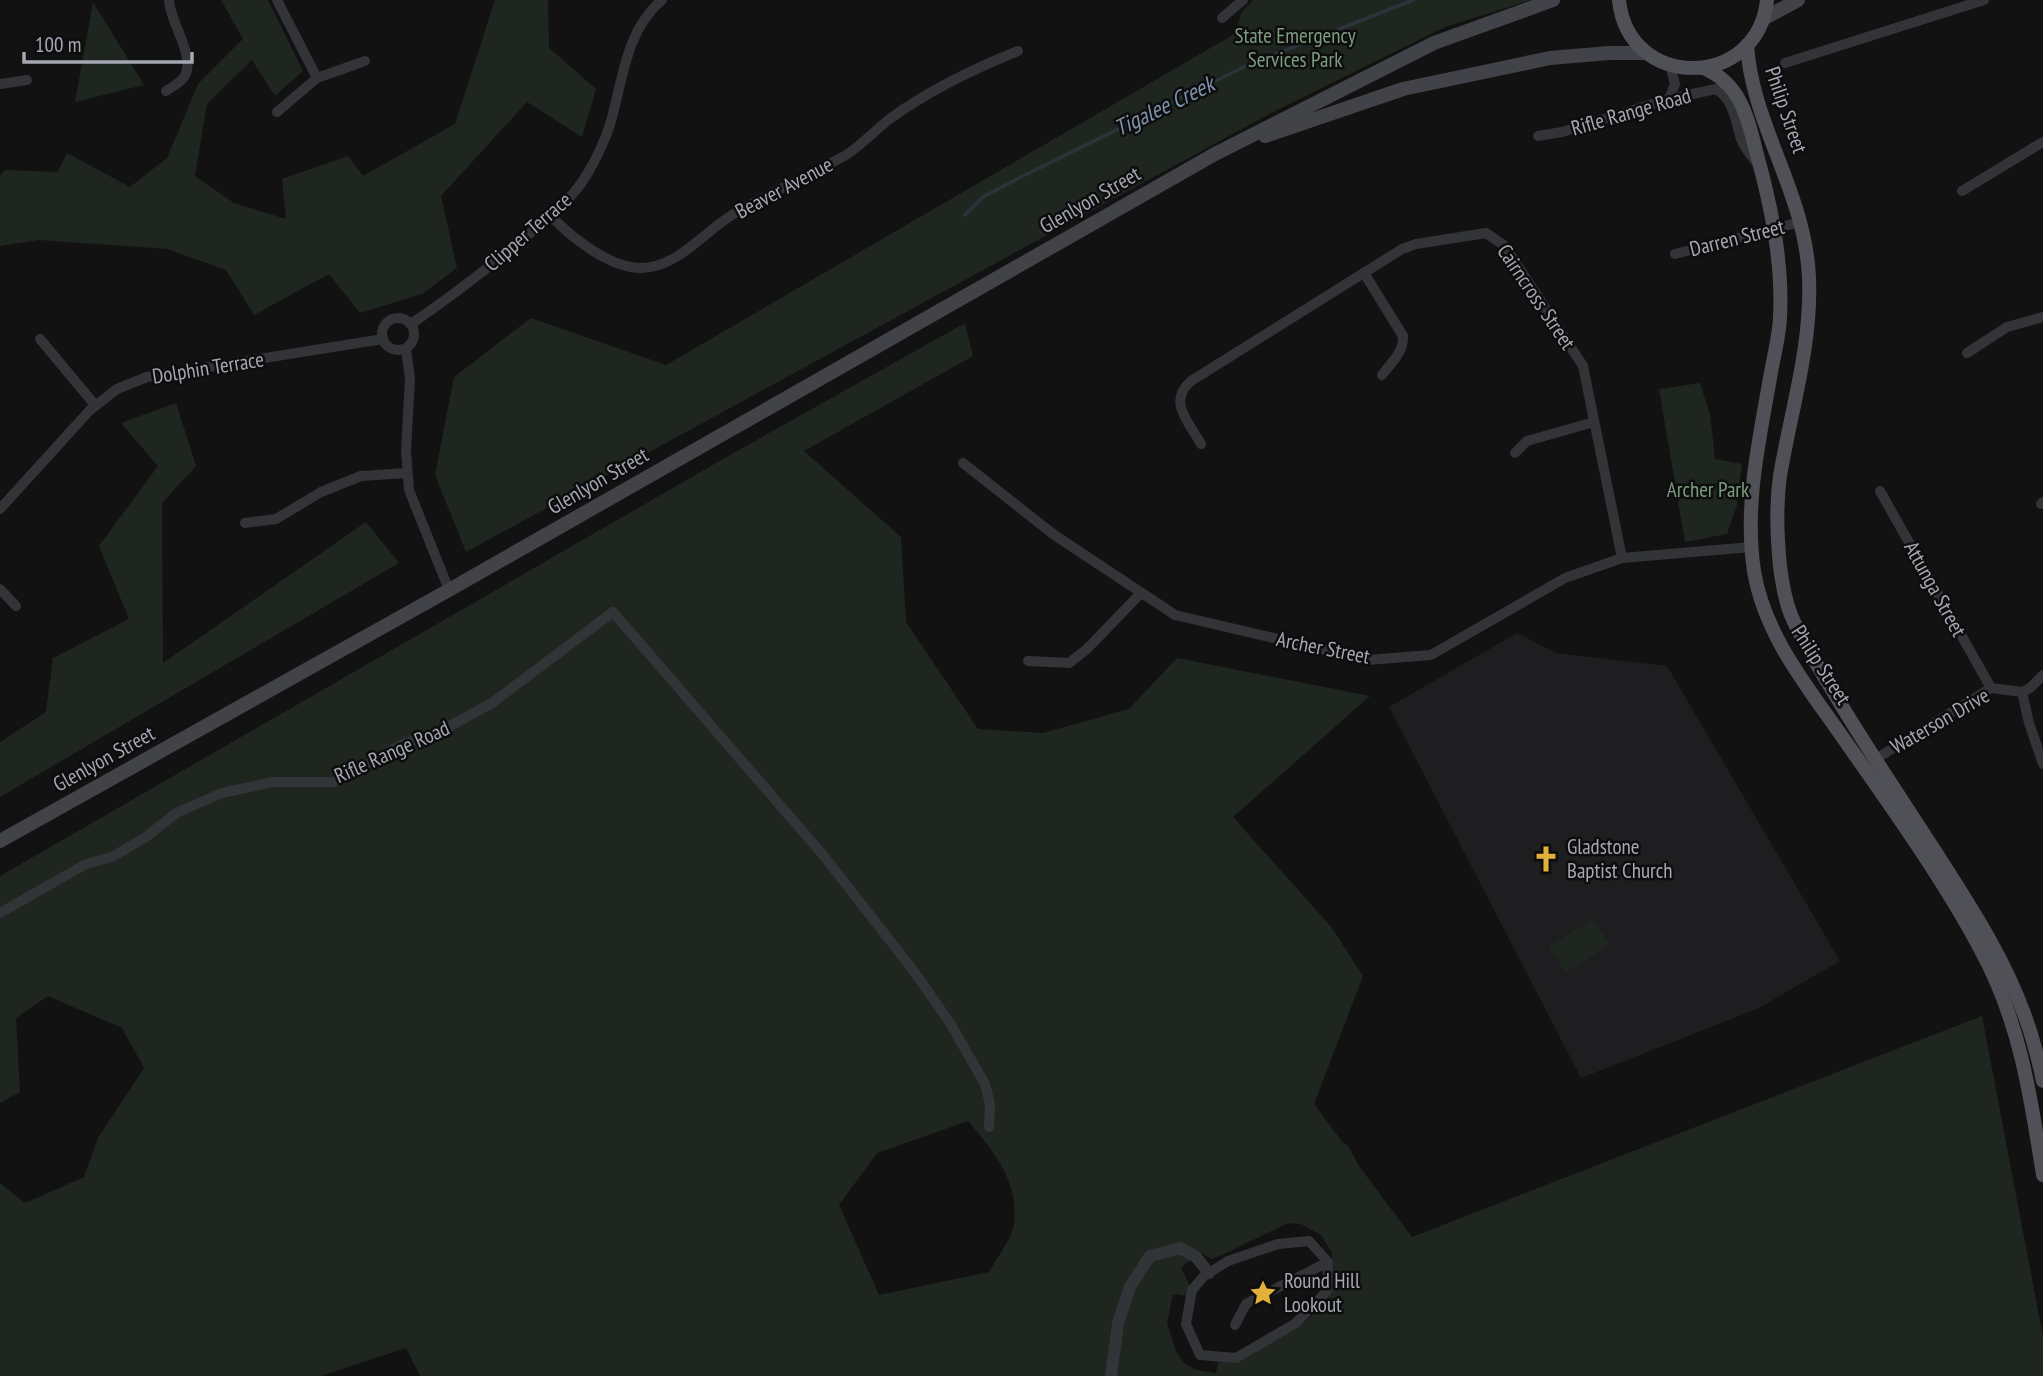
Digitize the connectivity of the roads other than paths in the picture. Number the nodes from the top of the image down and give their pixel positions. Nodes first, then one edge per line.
1 (169, 0) edge
2 (277, 0) edge
3 (662, 0) edge
4 (1243, 0) edge
5 (1553, 0) edge
6 (1619, 0) edge
7 (1767, 0) edge
8 (1798, 0) edge
9 (1984, 0) edge
10 (1223, 18) dead end
11 (1763, 19) junction
12 (1747, 45) junction
13 (1018, 51) dead end
14 (1647, 53) junction
15 (365, 61) dead end
16 (1785, 63) dead end
17 (1670, 65) junction
18 (1704, 68) junction
19 (317, 78) junction
20 (27, 80) dead end
21 (0, 84) edge
22 (166, 92) dead end
23 (1669, 99) junction
24 (277, 111) dead end
25 (1538, 136) dead end
26 (2043, 142) edge
27 (1215, 154) junction
28 (1760, 166) junction
29 (1962, 191) dead end
30 (551, 216) junction
31 (1800, 222) junction
32 (1773, 229) junction
33 (1675, 254) dead end
34 (1364, 273) junction
35 (2043, 317) edge
36 (411, 324) junction
37 (383, 339) junction
38 (40, 340) dead end
39 (406, 349) junction
40 (1966, 353) dead end
41 (1382, 375) dead end
42 (96, 405) junction
43 (1594, 422) junction
44 (1202, 443) dead end
45 (1515, 453) dead end
46 (963, 463) dead end
47 (407, 474) junction
48 (1880, 491) dead end
49 (0, 509) edge
50 (245, 523) dead end
51 (1778, 532) junction
52 (1752, 548) junction
53 (1622, 558) junction
54 (0, 589) edge
55 (449, 590) junction
56 (1140, 593) junction
57 (16, 606) dead end
58 (1028, 661) dead end
59 (2043, 675) edge
60 (1991, 688) junction
61 (2022, 692) junction
62 (1874, 760) junction
63 (2043, 764) edge
64 (0, 841) edge
65 (0, 913) edge
66 (2039, 1055) edge
67 (2043, 1081) edge
68 (989, 1127) dead end
69 (2043, 1175) edge
70 (1328, 1262) junction
71 (1209, 1273) junction
72 (1235, 1325) dead end
73 (1111, 1376) edge

1 - 22 street
2 - 19 street
3 - 30 street, Clipper Terrace
4 - 10 street
5 - 27 main road, Glenlyon Street
6 - 14 main road
7 - 11 main road
8 - 11 main road
9 - 16 street
11 - 12 main road
12 - 18 main road
12 - 31 main road, Philip Street
13 - 30 street, Beaver Avenue
14 - 17 main road
14 - 27 main road, Glenlyon Street
15 - 19 street
17 - 18 main road
17 - 23 street
18 - 28 main road, Philip Street
19 - 24 street
20 - 21 street
23 - 25 street, Rifle Range Road
23 - 28 street, Rifle Range Road
26 - 29 street
27 - 55 main road, Glenlyon Street
28 - 32 main road, Philip Street
30 - 36 street, Clipper Terrace
31 - 32 street, Darren Street
31 - 51 main road, Philip Street
32 - 33 street, Darren Street
32 - 52 main road, Philip Street
34 - 41 street
34 - 43 street, Cairncross Street
34 - 44 street, Cairncross Street
35 - 40 street
36 - 37 street
36 - 39 street
37 - 39 street
37 - 42 street, Dolphin Terrace
38 - 42 street
39 - 47 street
42 - 49 street, Dolphin Terrace
43 - 45 street
43 - 53 street, Cairncross Street
46 - 56 street, Archer Street
47 - 50 street
47 - 55 street
48 - 60 street, Attunga Street
51 - 52 main road
51 - 62 main road, Philip Street
52 - 53 street, Archer Street
52 - 69 main road, Philip Street
53 - 56 street, Archer Street
54 - 57 street
55 - 64 main road, Glenlyon Street
56 - 58 street
59 - 61 street, Waterson Drive
60 - 61 street, Waterson Drive
60 - 62 street, Waterson Drive
61 - 63 street
62 - 66 main road, Philip Street
65 - 68 street, Rifle Range Road
66 - 67 main road, Philip Street
70 - 71 street
70 - 71 street
70 - 72 street
71 - 73 street

